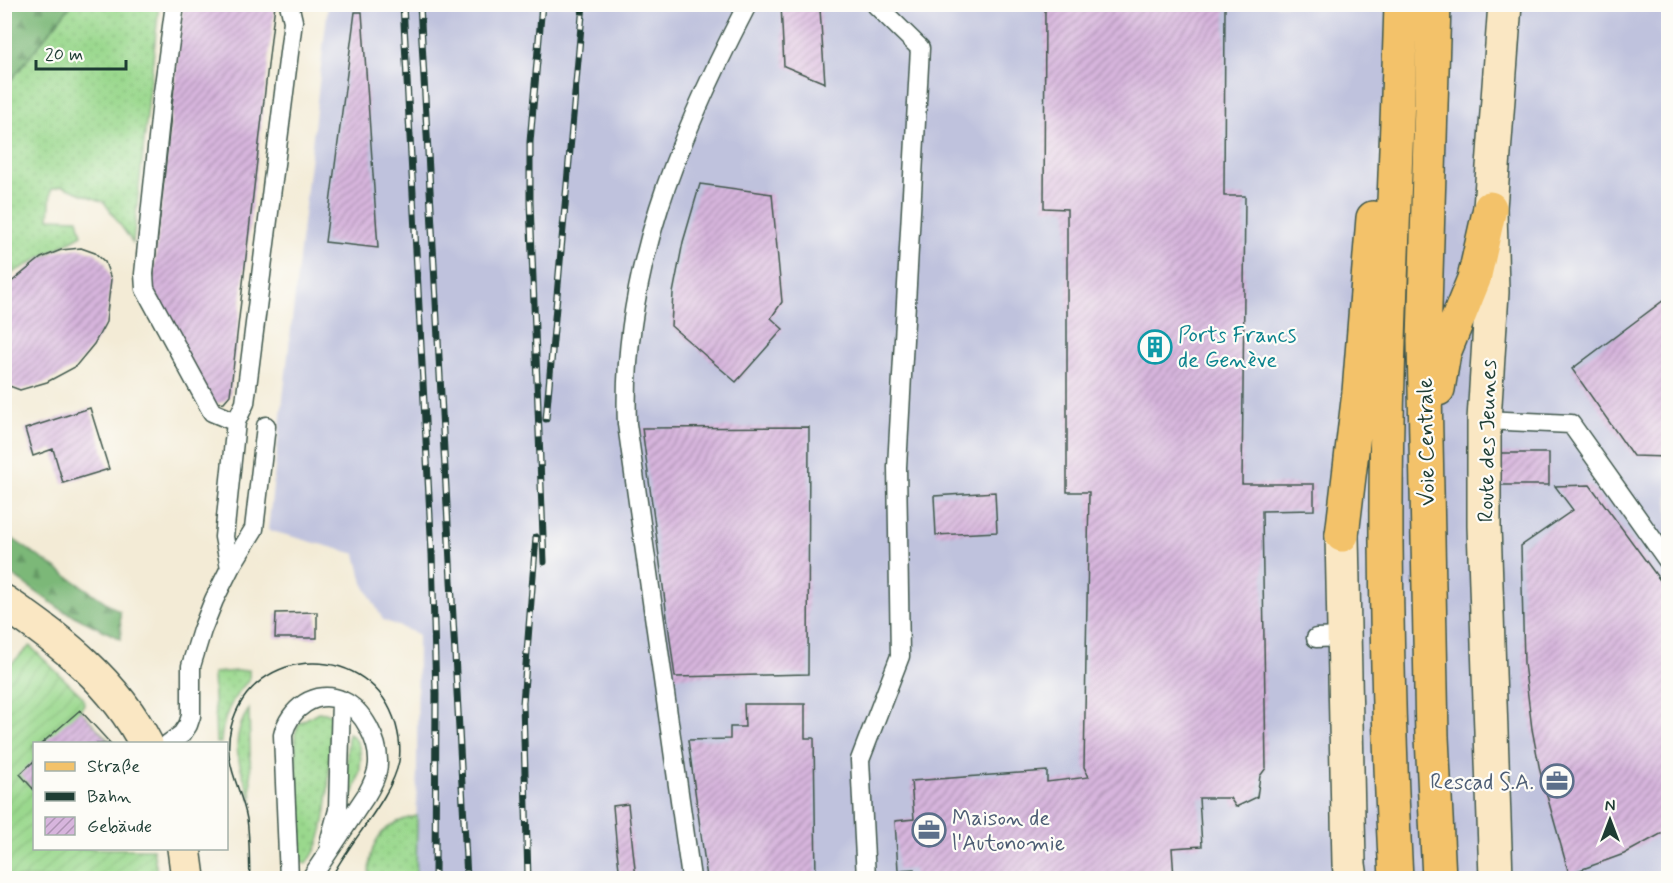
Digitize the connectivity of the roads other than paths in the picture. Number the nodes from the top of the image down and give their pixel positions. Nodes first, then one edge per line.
1 (175, 4) edge
2 (289, 4) edge
3 (741, 4) edge
4 (875, 4) edge
5 (1394, 4) edge
6 (1401, 4) edge
7 (1434, 4) edge
8 (1505, 4) edge
9 (1490, 208) junction
10 (1484, 420) junction
11 (236, 422) junction
12 (266, 426) dead end
13 (1342, 535) joint
14 (1427, 546) junction
15 (1668, 561) edge
16 (230, 568) junction
17 (4, 602) edge
18 (341, 700) junction
19 (145, 742) edge
20 (171, 742) edge
21 (184, 850) edge
22 (315, 873) edge
23 (1348, 874) edge
24 (188, 879) edge
25 (289, 879) edge
26 (691, 879) edge
27 (866, 879) edge
28 (1396, 879) edge
29 (1439, 879) edge
30 (1496, 879) edge

1 - 11 lane
2 - 11 lane
3 - 26 lane
4 - 27 lane
5 - 13 main road
6 - 28 main road, Voie Centrale
7 - 14 main road, Voie Centrale
8 - 9 street, Route des Jeunes
9 - 10 street, Route des Jeunes
9 - 14 main road
10 - 15 lane
10 - 30 street, Route des Jeunes
11 - 16 lane
12 - 16 lane
13 - 23 street
14 - 29 main road, Voie Centrale
16 - 20 lane
17 - 19 street
18 - 22 lane
18 - 22 lane
18 - 25 lane
21 - 24 street

